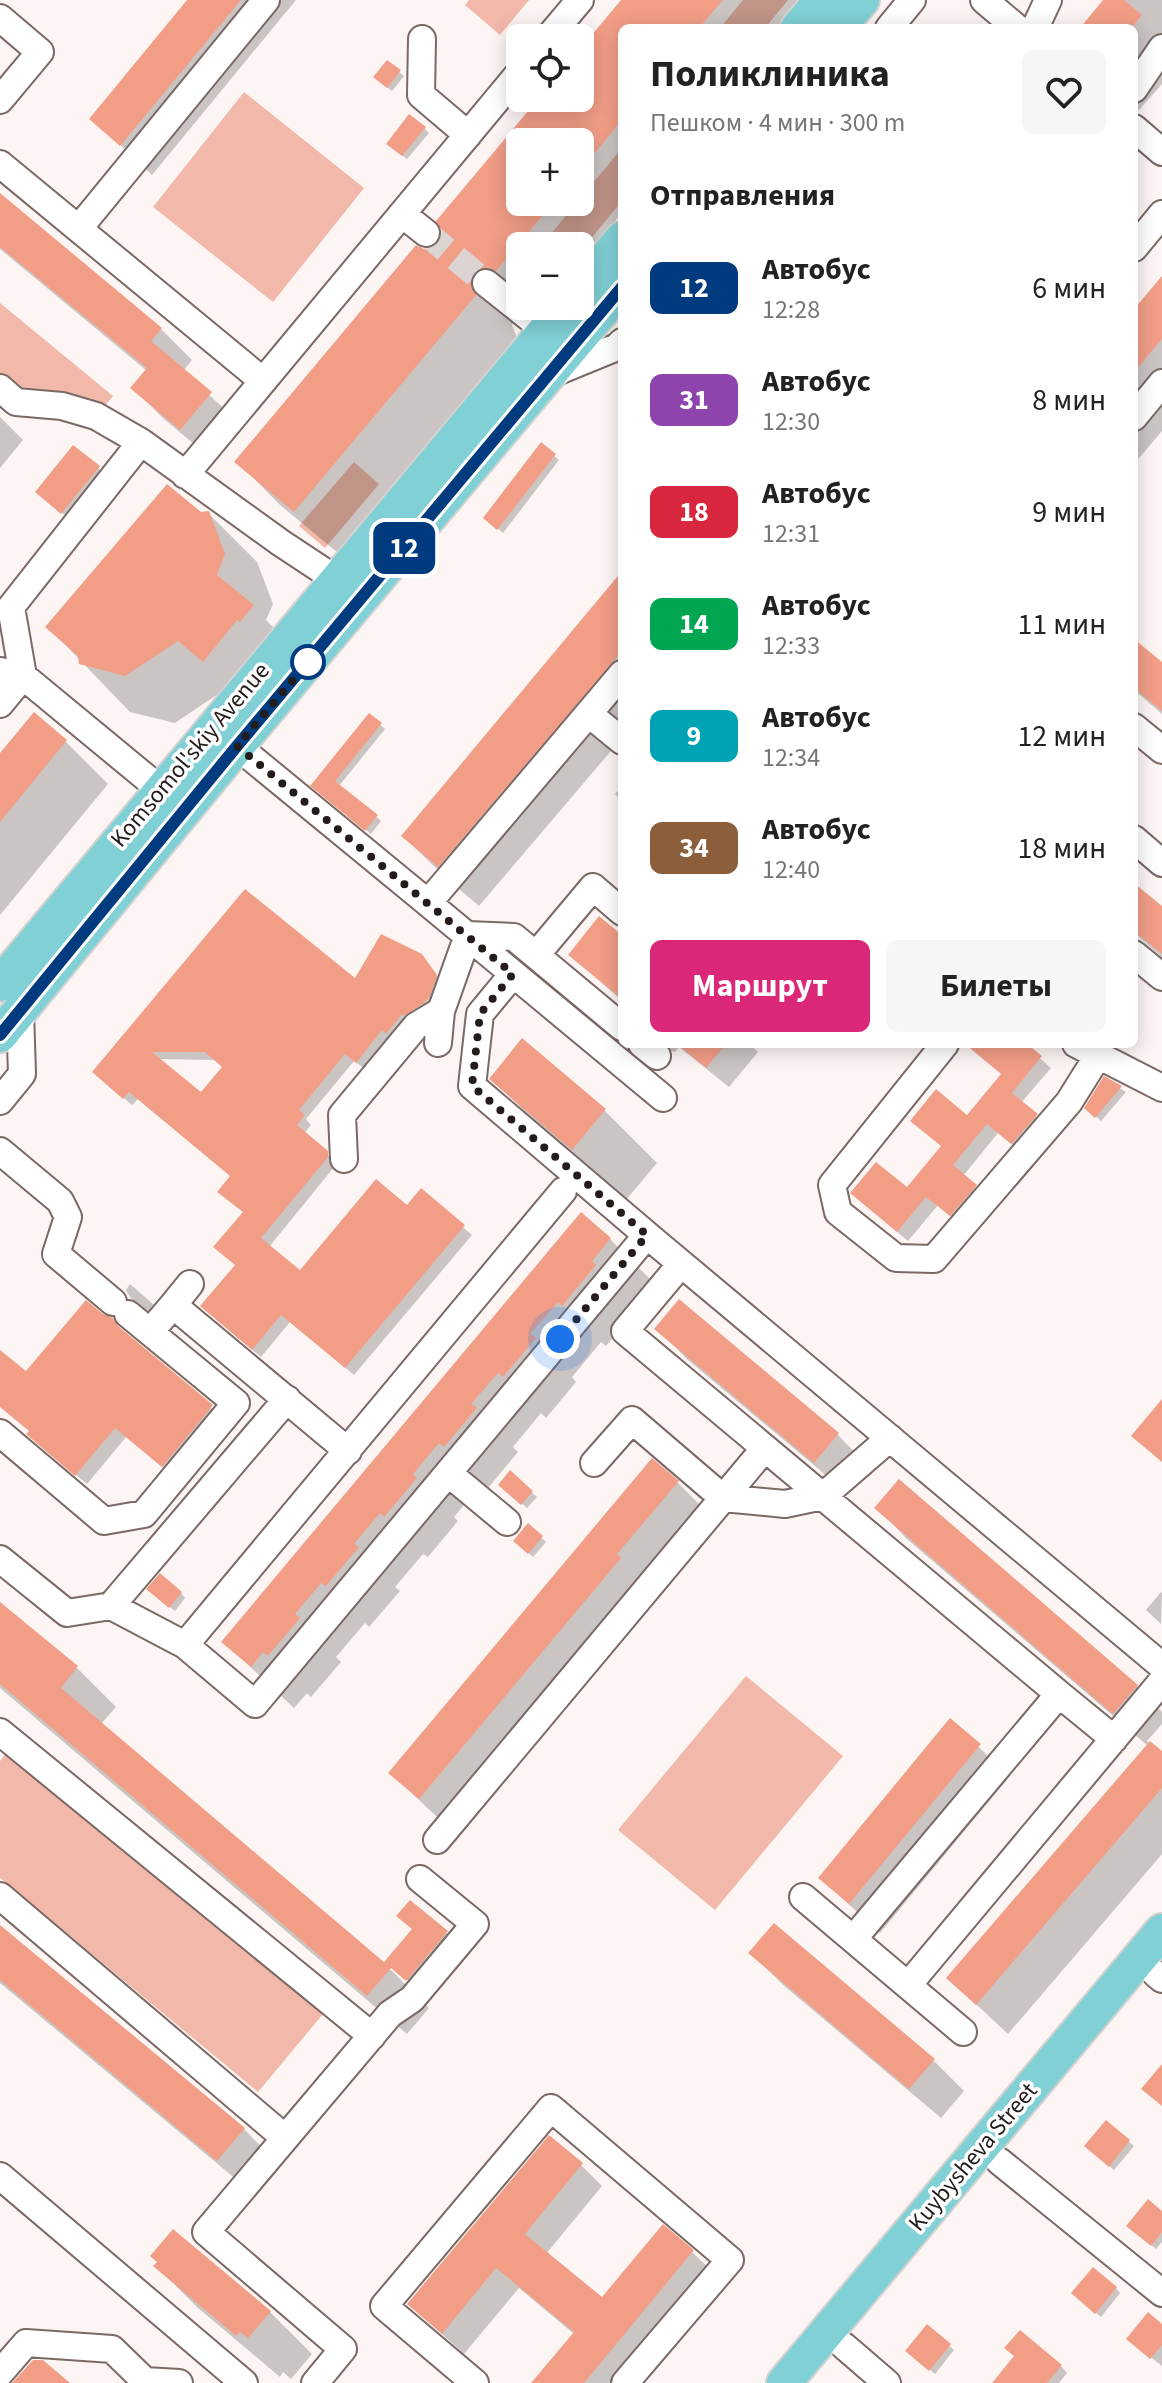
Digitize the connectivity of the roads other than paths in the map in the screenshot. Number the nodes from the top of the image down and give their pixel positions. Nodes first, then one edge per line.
1 (5, 0) edge
2 (266, 0) edge
3 (580, 0) edge
4 (822, 0) edge
5 (862, 0) edge
6 (912, 0) edge
7 (984, 0) edge
8 (1048, 0) edge
9 (0, 6) edge
10 (0, 18) edge
11 (560, 24) edge
12 (801, 24) edge
13 (841, 24) edge
14 (892, 24) edge
15 (1012, 24) edge
16 (1037, 24) edge
17 (422, 39) dead end
18 (1162, 48) edge
19 (1138, 83) edge
20 (506, 89) edge
21 (0, 100) edge
22 (1138, 131) edge
23 (468, 135) junction
24 (1162, 152) edge
25 (0, 164) edge
26 (402, 214) junction
27 (1162, 214) edge
28 (79, 228) junction
29 (426, 233) tunnel mouth
30 (1138, 243) edge
31 (618, 244) edge
32 (594, 272) edge
33 (486, 283) tunnel mouth
34 (618, 292) edge
35 (506, 293) edge
36 (554, 320) edge
37 (618, 346) edge
38 (548, 376) junction
39 (263, 381) junction
40 (1162, 383) edge
41 (5, 404) edge
42 (1138, 412) edge
43 (141, 442) junction
44 (185, 475) junction
45 (337, 580) junction
46 (11, 674) edge
47 (618, 679) edge
48 (0, 704) edge
49 (589, 714) junction
50 (1138, 730) edge
51 (618, 735) edge
52 (237, 746) junction
53 (1162, 750) edge
54 (161, 790) junction
55 (1138, 842) edge
56 (1162, 863) edge
57 (428, 903) junction
58 (618, 909) edge
59 (468, 935) junction
60 (536, 955) junction
61 (1138, 957) edge
62 (513, 974) junction
63 (1162, 977) edge
64 (7, 1010) edge
65 (441, 1011) junction
66 (618, 1024) edge
67 (438, 1043) dead end
68 (942, 1048) edge
69 (1087, 1049) edge
70 (1162, 1088) edge
71 (663, 1098) dead end
72 (0, 1101) edge
73 (0, 1151) edge
74 (344, 1159) dead end
75 (563, 1191) dead end
76 (647, 1235) junction
77 (681, 1264) junction
78 (190, 1284) dead end
79 (173, 1305) junction
80 (150, 1332) junction
81 (287, 1399) junction
82 (0, 1433) edge
83 (890, 1438) junction
84 (765, 1448) junction
85 (348, 1451) junction
86 (594, 1463) dead end
87 (448, 1473) junction
88 (823, 1496) junction
89 (723, 1498) junction
90 (507, 1522) dead end
91 (0, 1559) edge
92 (111, 1606) junction
93 (185, 1645) junction
94 (1162, 1666) edge
95 (1162, 1681) edge
96 (1059, 1694) junction
97 (0, 1732) edge
98 (1114, 1739) junction
99 (437, 1840) dead end
100 (420, 1879) dead end
101 (0, 1896) edge
102 (803, 1897) dead end
103 (1162, 1931) edge
104 (854, 1938) junction
105 (1155, 1970) edge
106 (909, 1984) junction
107 (963, 2032) dead end
108 (372, 2036) junction
109 (285, 2138) junction
110 (991, 2154) junction
111 (0, 2176) edge
112 (1162, 2293) edge
113 (835, 2339) junction
114 (0, 2373) edge
115 (164, 2382) edge
116 (244, 2383) edge
117 (315, 2383) edge
118 (475, 2383) edge
119 (625, 2383) edge
120 (784, 2383) edge
121 (813, 2383) edge
122 (887, 2383) edge

1 - 9 street
2 - 28 street
3 - 11 street
4 - 12 main road
5 - 13 main road
6 - 14 street
7 - 15 street
8 - 16 street
10 - 21 street
17 - 23 street
18 - 19 street
20 - 23 street
22 - 24 street
23 - 26 street
25 - 28 street
26 - 29 street
26 - 39 street
27 - 30 street
28 - 39 street
31 - 32 main road
33 - 35 street
34 - 38 main road, Komsomol'skiy Avenue
36 - 45 main road, Komsomol'skiy Avenue
37 - 38 street
38 - 52 main road, Komsomol'skiy Avenue
39 - 44 street
40 - 42 street
41 - 43 street
43 - 44 street
43 - 46 street
44 - 45 street
45 - 54 main road, Komsomol'skiy Avenue
46 - 48 street
46 - 54 street
47 - 49 street
49 - 51 street
49 - 57 street
50 - 53 street
52 - 57 street
52 - 64 main road, Komsomol'skiy Avenue
54 - 64 main road, Komsomol'skiy Avenue
55 - 56 street
57 - 59 street
58 - 60 street
59 - 60 street
59 - 62 street
59 - 65 street
60 - 66 street
61 - 63 street
62 - 71 street
62 - 76 street
64 - 72 street
65 - 67 street
65 - 74 street
68 - 69 street
69 - 70 street
73 - 80 street
75 - 85 street
76 - 77 street
76 - 87 street
77 - 83 street
77 - 84 street
78 - 79 street
79 - 80 street
79 - 81 street
80 - 82 street
81 - 85 street
81 - 92 street
83 - 88 street
83 - 94 street
84 - 88 street
84 - 89 street
85 - 93 street
86 - 89 street
87 - 90 street
87 - 93 street
88 - 89 street
88 - 96 street
89 - 99 street
91 - 92 street
92 - 93 street
95 - 98 street
96 - 98 street
96 - 104 street
97 - 108 street
98 - 106 street
100 - 108 street
101 - 109 street
102 - 104 street
103 - 105 main road, Kuybysheva Street
104 - 106 street
105 - 110 main road, Kuybysheva Street
106 - 107 street
108 - 109 street
109 - 117 street
110 - 112 street
110 - 113 main road, Kuybysheva Street
111 - 116 street
113 - 120 main road, Kuybysheva Street
113 - 121 main road, Kuybysheva Street
113 - 122 street
114 - 115 street
118 - 119 street

